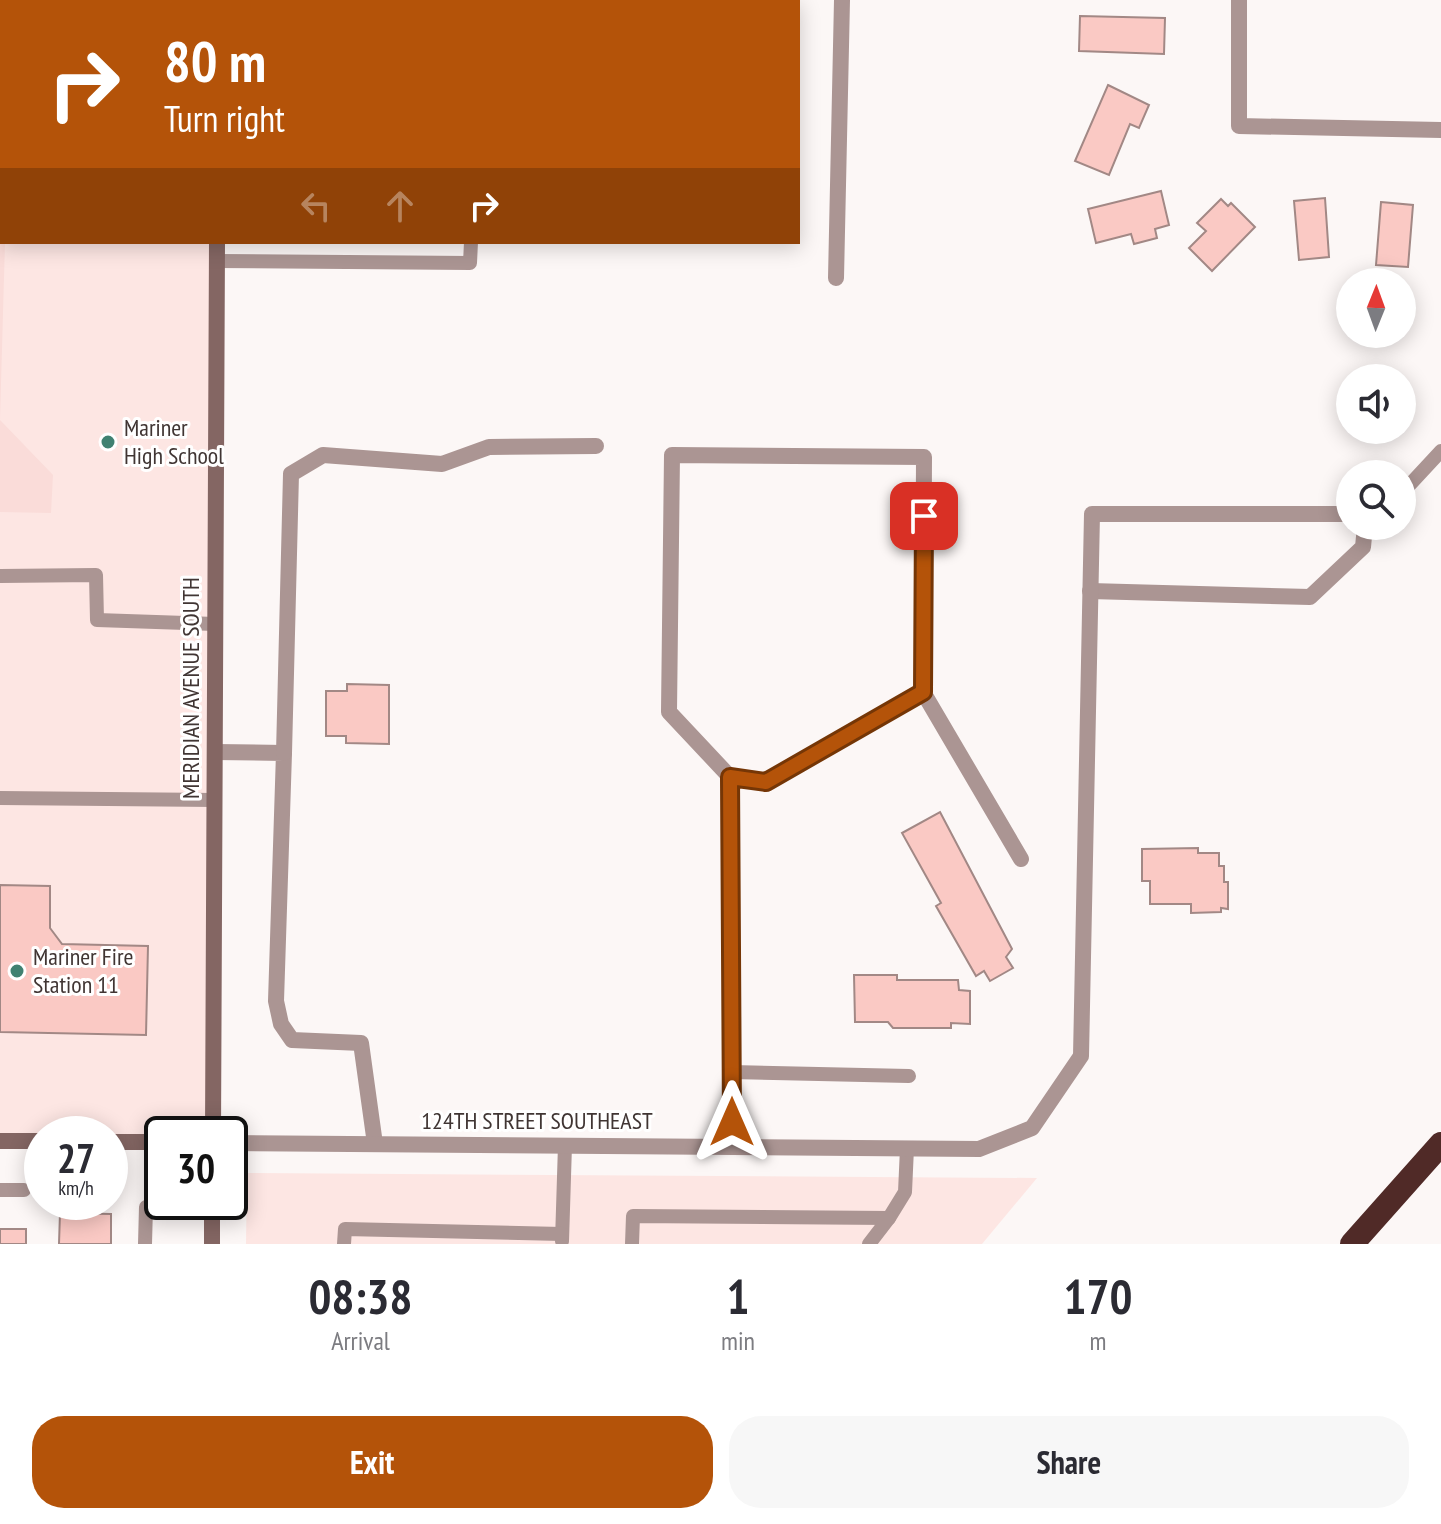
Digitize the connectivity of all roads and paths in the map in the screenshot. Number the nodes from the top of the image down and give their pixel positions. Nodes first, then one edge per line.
1 (842, 0) edge
2 (1239, 0) edge
3 (1441, 130) edge
4 (217, 244) edge
5 (471, 244) edge
6 (217, 261) junction
7 (836, 278) dead end
8 (596, 446) dead end
9 (1441, 451) edge
10 (1416, 478) edge
11 (1336, 514) edge
12 (1364, 540) edge
13 (0, 576) edge
14 (1090, 591) junction
15 (215, 624) junction
16 (923, 692) junction
17 (215, 752) junction
18 (284, 753) junction
19 (730, 777) junction
20 (0, 798) edge
21 (215, 800) junction
22 (1021, 859) dead end
23 (732, 1072) junction
24 (909, 1076) dead end
25 (213, 1116) edge
26 (0, 1141) edge
27 (24, 1141) edge
28 (248, 1143) edge
29 (375, 1144) junction
30 (1441, 1144) edge
31 (565, 1145) junction
32 (733, 1147) junction
33 (907, 1148) junction
34 (0, 1190) edge
35 (24, 1190) dead end
36 (889, 1218) junction
37 (146, 1220) edge
38 (212, 1220) edge
39 (562, 1239) edge
40 (145, 1244) edge
41 (212, 1244) edge
42 (344, 1244) edge
43 (632, 1244) edge
44 (869, 1244) edge
45 (1352, 1244) edge

1 - 7 street
2 - 3 street
4 - 6 street, MERIDIAN AVENUE SOUTH
5 - 6 lane
6 - 15 street, MERIDIAN AVENUE SOUTH
8 - 18 street
9 - 10 lane
11 - 14 street
12 - 14 street
13 - 15 lane
14 - 33 street, 124TH STREET SOUTHEAST
15 - 17 street, MERIDIAN AVENUE SOUTH
16 - 19 street
16 - 19 street
16 - 22 street
17 - 18 street
17 - 21 street, MERIDIAN AVENUE SOUTH
18 - 29 street
19 - 23 street
20 - 21 lane
21 - 25 street, MERIDIAN AVENUE SOUTH
23 - 24 lane
23 - 32 street
26 - 27 street
28 - 29 street, 124TH STREET SOUTHEAST
29 - 31 street, 124TH STREET SOUTHEAST
30 - 45 highway
31 - 32 street, 124TH STREET SOUTHEAST
31 - 39 lane
32 - 33 street, 124TH STREET SOUTHEAST
33 - 36 lane
34 - 35 lane
36 - 43 lane
36 - 44 lane
37 - 40 lane
38 - 41 street
39 - 42 lane

